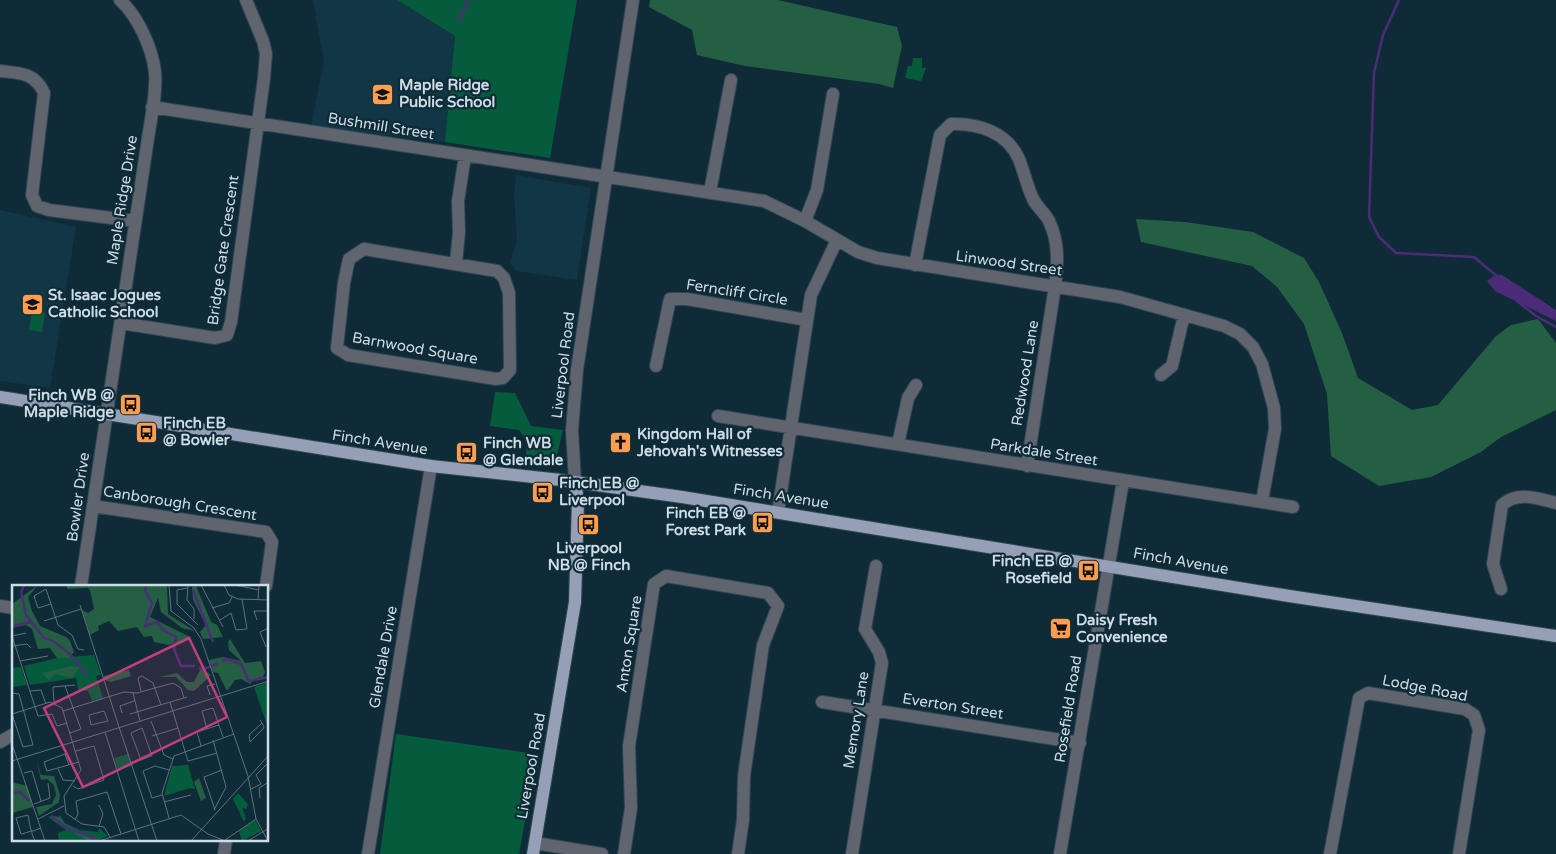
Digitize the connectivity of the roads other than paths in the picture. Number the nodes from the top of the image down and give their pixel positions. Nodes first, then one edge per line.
1 (120, 0) edge
2 (246, 0) edge
3 (633, 0) edge
4 (0, 71) edge
5 (731, 80) dead end
6 (833, 94) dead end
7 (152, 107) junction
8 (258, 122) junction
9 (465, 156) junction
10 (606, 177) junction
11 (710, 192) junction
12 (135, 221) junction
13 (804, 221) junction
14 (837, 240) junction
15 (456, 263) junction
16 (915, 265) junction
17 (1056, 286) junction
18 (1184, 315) junction
19 (807, 320) junction
20 (121, 323) junction
21 (656, 366) dead end
22 (1161, 375) dead end
23 (916, 386) dead end
24 (0, 397) edge
25 (106, 412) junction
26 (718, 416) dead end
27 (791, 428) junction
28 (898, 444) junction
29 (431, 466) junction
30 (1027, 466) junction
31 (1123, 481) junction
32 (574, 482) junction
33 (1262, 501) junction
34 (1556, 503) edge
35 (93, 506) junction
36 (1293, 507) dead end
37 (778, 512) junction
38 (1109, 565) junction
39 (876, 566) dead end
40 (81, 585) edge
41 (266, 585) edge
42 (1501, 589) dead end
43 (1556, 636) edge
44 (822, 702) dead end
45 (875, 711) junction
46 (12, 735) edge
47 (0, 742) edge
48 (1080, 743) junction
49 (534, 848) edge
50 (368, 854) edge
51 (602, 854) edge
52 (624, 854) edge
53 (738, 854) edge
54 (852, 854) edge
55 (1060, 854) edge
56 (1330, 854) edge
57 (1460, 854) edge

1 - 7 street, Maple Ridge Drive
2 - 8 street
3 - 10 street, Liverpool Road
4 - 12 street
5 - 11 street
6 - 13 street
7 - 8 street, Bushmill Street
7 - 12 street, Maple Ridge Drive
8 - 9 street, Bushmill Street
8 - 20 street, Bridge Gate Crescent
9 - 10 street, Bushmill Street
9 - 15 street
10 - 11 street, Linwood Street
10 - 32 street, Liverpool Road
11 - 13 street, Linwood Street
12 - 20 street, Maple Ridge Drive
13 - 14 street, Linwood Street
14 - 16 street, Linwood Street
14 - 19 street
15 - 15 street, Barnwood Square
16 - 17 street, Linwood Street
16 - 17 street, Redwood Lane
17 - 18 street, Linwood Street
17 - 30 street, Redwood Lane
18 - 22 street
18 - 33 street, Linwood Street
19 - 21 street, Ferncliff Circle
19 - 27 street
20 - 25 street, Maple Ridge Drive
23 - 28 street
24 - 25 main road, Finch Avenue
25 - 29 main road, Finch Avenue
25 - 35 street, Bowler Drive
26 - 27 street
27 - 28 street, Parkdale Street
27 - 37 street
28 - 30 street, Parkdale Street
29 - 32 main road, Finch Avenue
29 - 50 street, Glendale Drive
30 - 31 street, Parkdale Street
31 - 33 street, Parkdale Street
31 - 38 street, Rosefield Road
32 - 37 main road, Finch Avenue
32 - 49 main road, Liverpool Road
33 - 36 street, Parkdale Street
34 - 42 street
35 - 40 street, Bowler Drive
35 - 41 street, Canborough Crescent
37 - 38 main road, Finch Avenue
38 - 43 main road, Finch Avenue
38 - 48 street, Rosefield Road
39 - 45 street, Memory Lane
44 - 45 street, Everton Street
45 - 48 street, Everton Street
45 - 54 street, Memory Lane
46 - 47 street
48 - 55 street, Rosefield Road
49 - 51 street
52 - 53 street, Anton Square
56 - 57 street, Lodge Road

